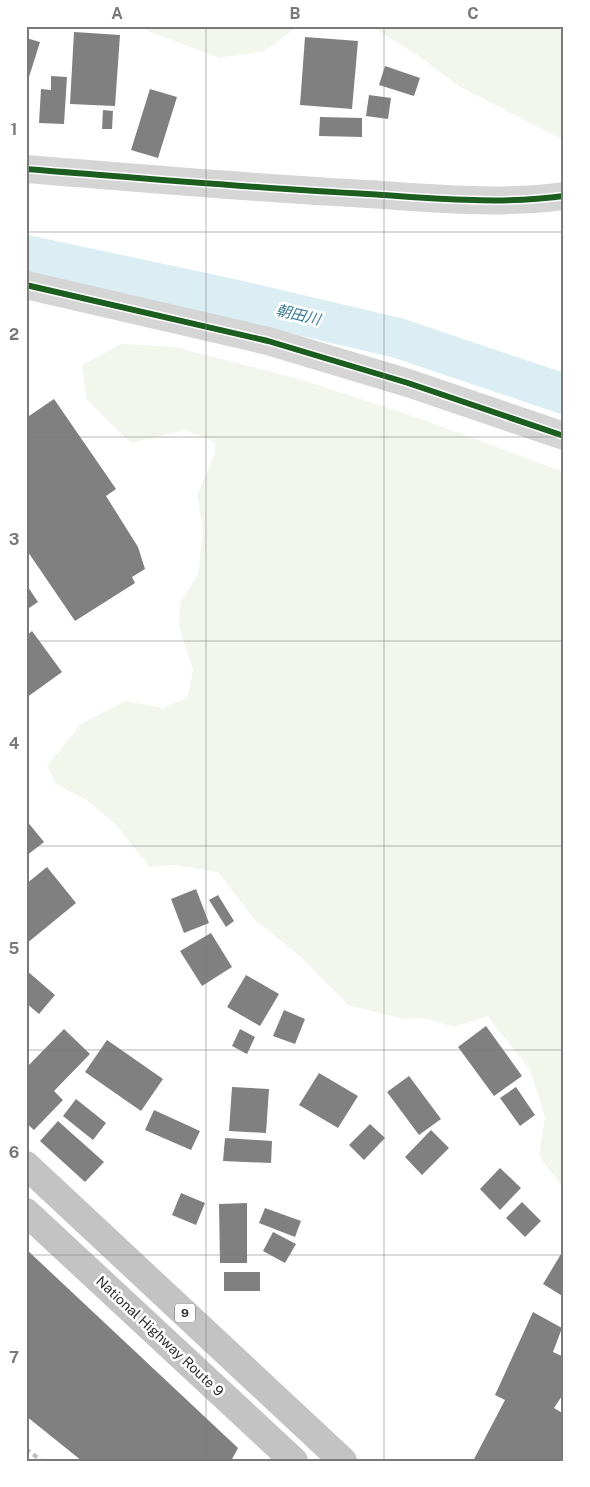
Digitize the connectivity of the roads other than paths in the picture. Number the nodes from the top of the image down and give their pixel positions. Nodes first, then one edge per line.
1 (26, 169) edge
2 (564, 196) edge
3 (26, 285) edge
4 (564, 436) edge
5 (26, 1165) edge
6 (26, 1212) edge
7 (294, 1461) edge
8 (343, 1461) edge

1 - 2 street
3 - 4 street
5 - 8 highway, 9
6 - 7 highway, National Highway Route 9 / 9

